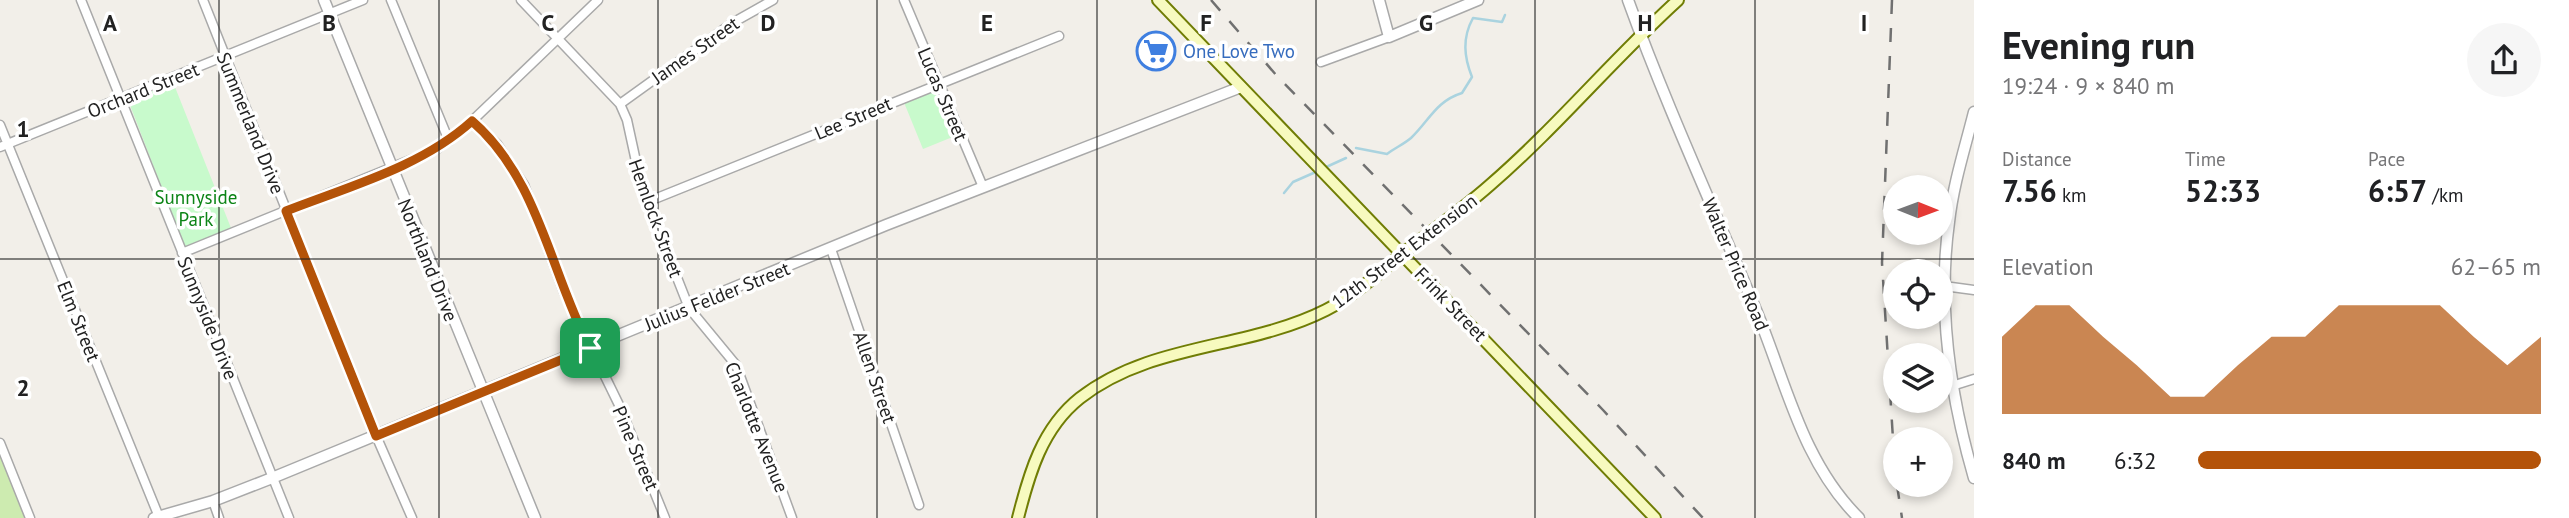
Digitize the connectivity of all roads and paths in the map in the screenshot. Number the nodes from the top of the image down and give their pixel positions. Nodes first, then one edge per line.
1 (81, 0) edge
2 (203, 0) edge
3 (324, 0) edge
4 (363, 0) edge
5 (391, 0) edge
6 (521, 0) edge
7 (598, 0) edge
8 (773, 0) edge
9 (904, 0) edge
10 (1158, 0) edge
11 (1379, 0) edge
12 (1478, 0) edge
13 (1628, 0) edge
14 (1678, 0) edge
15 (329, 15) junction
16 (1640, 34) junction
17 (1059, 36) dead end
18 (1389, 37) junction
19 (558, 38) junction
20 (224, 58) junction
21 (1321, 62) dead end
22 (937, 83) junction
23 (1241, 87) junction
24 (120, 99) junction
25 (620, 104) junction
26 (1974, 112) edge
27 (472, 121) junction
28 (0, 125) edge
29 (449, 141) junction
30 (4, 145) edge
31 (391, 169) junction
32 (983, 187) junction
33 (647, 202) junction
34 (286, 211) junction
35 (831, 248) junction
36 (182, 253) junction
37 (1402, 254) junction
38 (1946, 259) edge
39 (1953, 287) edge
40 (1974, 290) edge
41 (689, 308) junction
42 (590, 348) junction
43 (1974, 379) edge
44 (1953, 386) edge
45 (1953, 390) edge
46 (481, 393) junction
47 (376, 436) junction
48 (0, 443) edge
49 (272, 478) junction
50 (1974, 478) edge
51 (213, 501) junction
52 (919, 505) dead end
53 (156, 517) edge
54 (30, 518) edge
55 (219, 518) edge
56 (289, 518) edge
57 (412, 518) edge
58 (535, 518) edge
59 (665, 518) edge
60 (792, 518) edge
61 (1018, 518) edge
62 (1655, 518) edge
63 (1859, 518) edge

1 - 24 street, Sunnyside Drive
2 - 20 street, Summerland Drive
3 - 15 street, Northland Drive
4 - 15 street, Orchard Street
5 - 29 street
6 - 19 street, Hemlock Street
7 - 19 street
8 - 25 street, James Street
9 - 22 street, Lucas Street
10 - 23 main road, Frink Street
11 - 18 street
12 - 18 street
13 - 16 street, Walter Price Road
14 - 16 main road, 12th Street Extension
15 - 20 street, Orchard Street
15 - 31 street, Northland Drive
16 - 37 main road, 12th Street Extension
16 - 63 street, Walter Price Road
17 - 22 street, Lee Street
18 - 21 street
19 - 25 street, Hemlock Street
19 - 27 street
20 - 24 street, Orchard Street
20 - 34 street, Summerland Drive
22 - 32 street, Lucas Street
22 - 33 street, Lee Street
23 - 32 street, Julius Felder Street
23 - 37 main road, Frink Street
24 - 30 street, Orchard Street
24 - 36 street, Sunnyside Drive
25 - 33 street, Hemlock Street
26 - 38 street
27 - 29 street
27 - 42 street, Pine Street
28 - 30 street, Elm Street
29 - 31 street
30 - 53 street, Elm Street
31 - 34 street
31 - 46 street, Northland Drive
32 - 35 street, Julius Felder Street
33 - 41 street, Hemlock Street
34 - 36 street
34 - 47 street, Summerland Drive
35 - 41 street, Julius Felder Street
35 - 52 street, Allen Street
36 - 49 street, Sunnyside Drive
37 - 61 main road, 12th Street Extension
37 - 62 main road, Frink Street
39 - 40 street
41 - 42 street, Julius Felder Street
41 - 60 street, Charlotte Avenue
42 - 46 street, Julius Felder Street
42 - 59 street, Pine Street
43 - 44 street
45 - 50 street
46 - 47 street, Julius Felder Street
46 - 58 street, Northland Drive
47 - 49 street, Julius Felder Street
47 - 57 street, Summerland Drive
48 - 54 street
49 - 51 street, Julius Felder Street
49 - 56 street, Sunnyside Drive
51 - 53 street, Julius Felder Street
51 - 55 street

